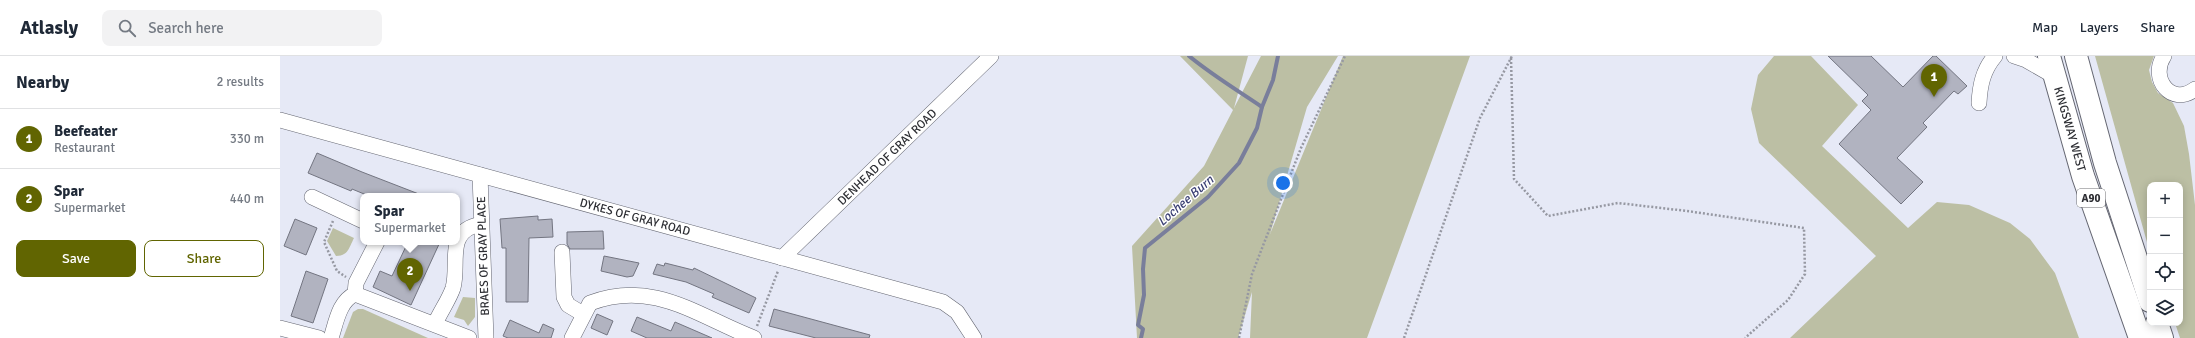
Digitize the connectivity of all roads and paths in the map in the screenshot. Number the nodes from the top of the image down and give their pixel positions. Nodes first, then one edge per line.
1 (991, 56) edge
2 (1345, 56) edge
3 (1995, 56) edge
4 (2014, 56) edge
5 (2076, 56) edge
6 (2164, 56) edge
7 (1511, 57) edge
8 (2052, 66) edge
9 (2195, 89) edge
10 (1979, 103) dead end
11 (280, 120) edge
12 (480, 175) junction
13 (312, 198) dead end
14 (338, 209) junction
15 (360, 220) edge
16 (481, 224) junction
17 (460, 239) edge
18 (376, 245) edge
19 (457, 245) edge
20 (562, 252) dead end
21 (782, 258) junction
22 (356, 289) junction
23 (2147, 292) edge
24 (583, 314) junction
25 (435, 324) junction
26 (2158, 326) edge
27 (280, 328) edge
28 (320, 338) edge
29 (331, 338) edge
30 (469, 338) edge
31 (486, 338) edge
32 (572, 338) edge
33 (753, 338) edge
34 (974, 338) edge
35 (1239, 338) edge
36 (1404, 338) edge
37 (1745, 338) edge
38 (2140, 338) edge
39 (2162, 338) edge

1 - 21 street, DENHEAD OF GRAY ROAD
2 - 35 path
3 - 10 street
4 - 8 street
5 - 23 highway, KINGSWAY WEST / A90
6 - 9 street
7 - 36 path
7 - 37 path
8 - 38 highway, KINGSWAY WEST / A90
11 - 12 street, DYKES OF GRAY ROAD
12 - 16 street, BRAES OF GRAY PLACE
12 - 21 street, DYKES OF GRAY ROAD
13 - 14 street
14 - 15 street
14 - 22 path
16 - 17 street
16 - 31 street, BRAES OF GRAY PLACE
18 - 22 street
19 - 25 street
20 - 24 street
21 - 33 path
21 - 34 street, DYKES OF GRAY ROAD
22 - 25 street
22 - 29 street
24 - 32 street
24 - 33 street
25 - 30 street
26 - 39 highway
27 - 28 street

